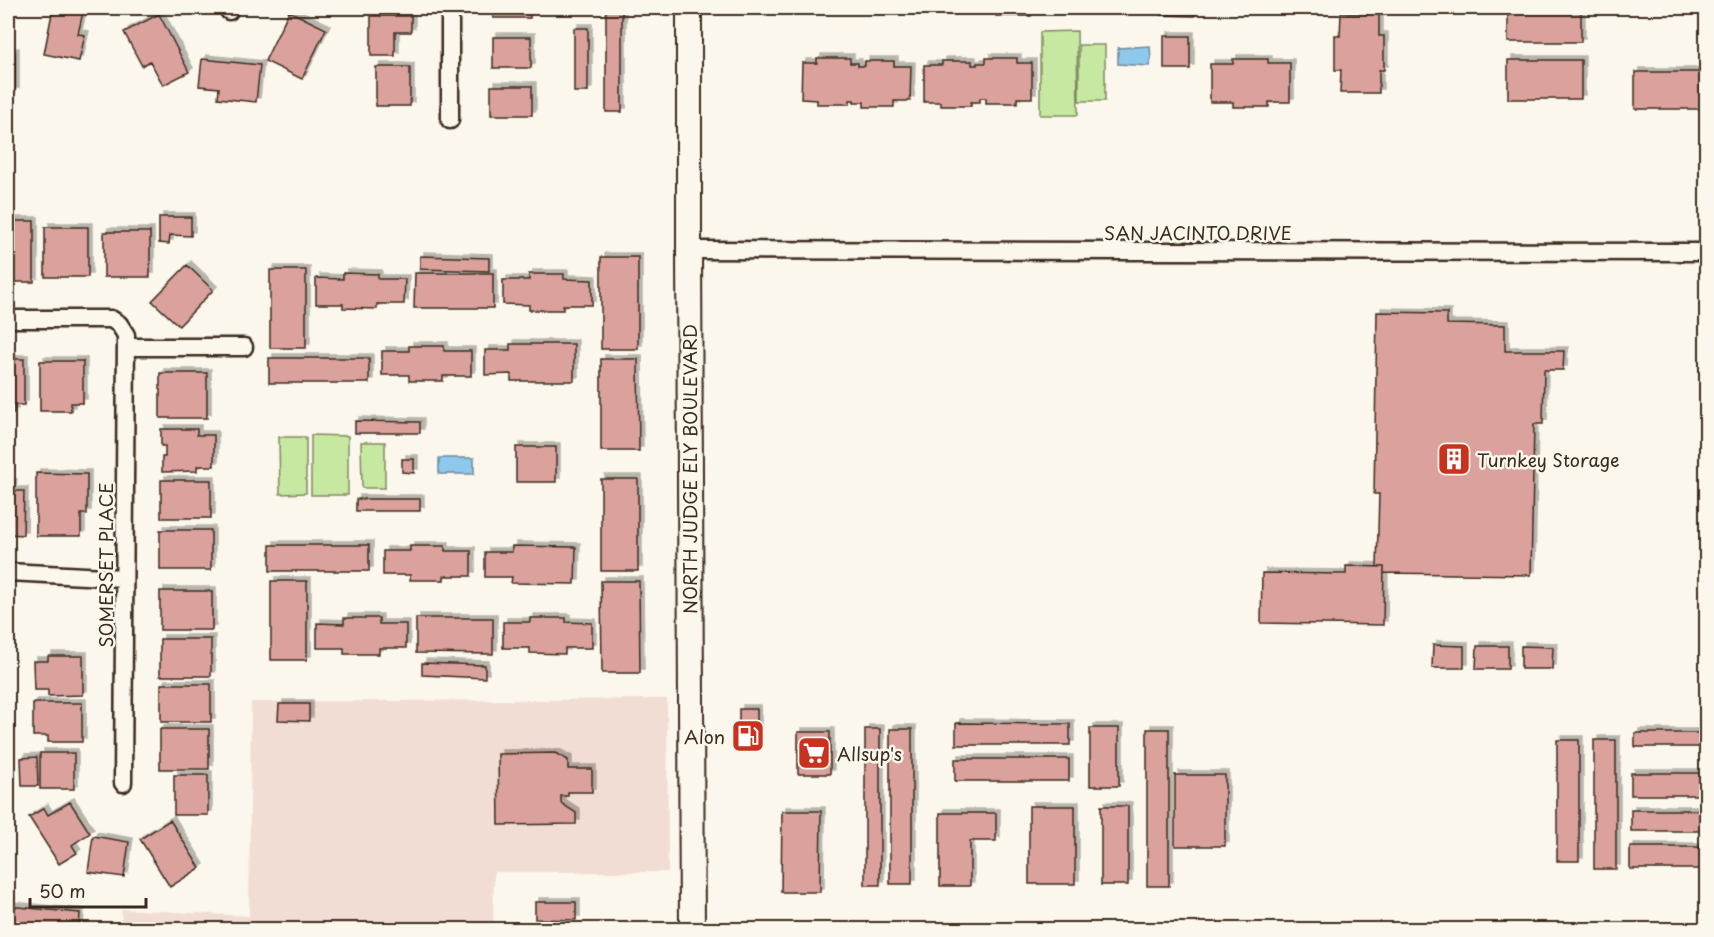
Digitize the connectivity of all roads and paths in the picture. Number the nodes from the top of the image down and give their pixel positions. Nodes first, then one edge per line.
1 (450, 8) edge
2 (689, 8) edge
3 (450, 120) dead end
4 (689, 250) junction
5 (1707, 252) edge
6 (8, 319) edge
7 (127, 347) junction
8 (244, 347) dead end
9 (8, 573) edge
10 (124, 578) junction
11 (123, 783) dead end
12 (692, 930) edge

1 - 3 street
2 - 4 main road, NORTH JUDGE ELY BOULEVARD
4 - 5 street, SAN JACINTO DRIVE
4 - 12 main road, NORTH JUDGE ELY BOULEVARD
6 - 7 street
7 - 8 street
7 - 10 street, SOMERSET PLACE
9 - 10 street
10 - 11 street, SOMERSET PLACE

